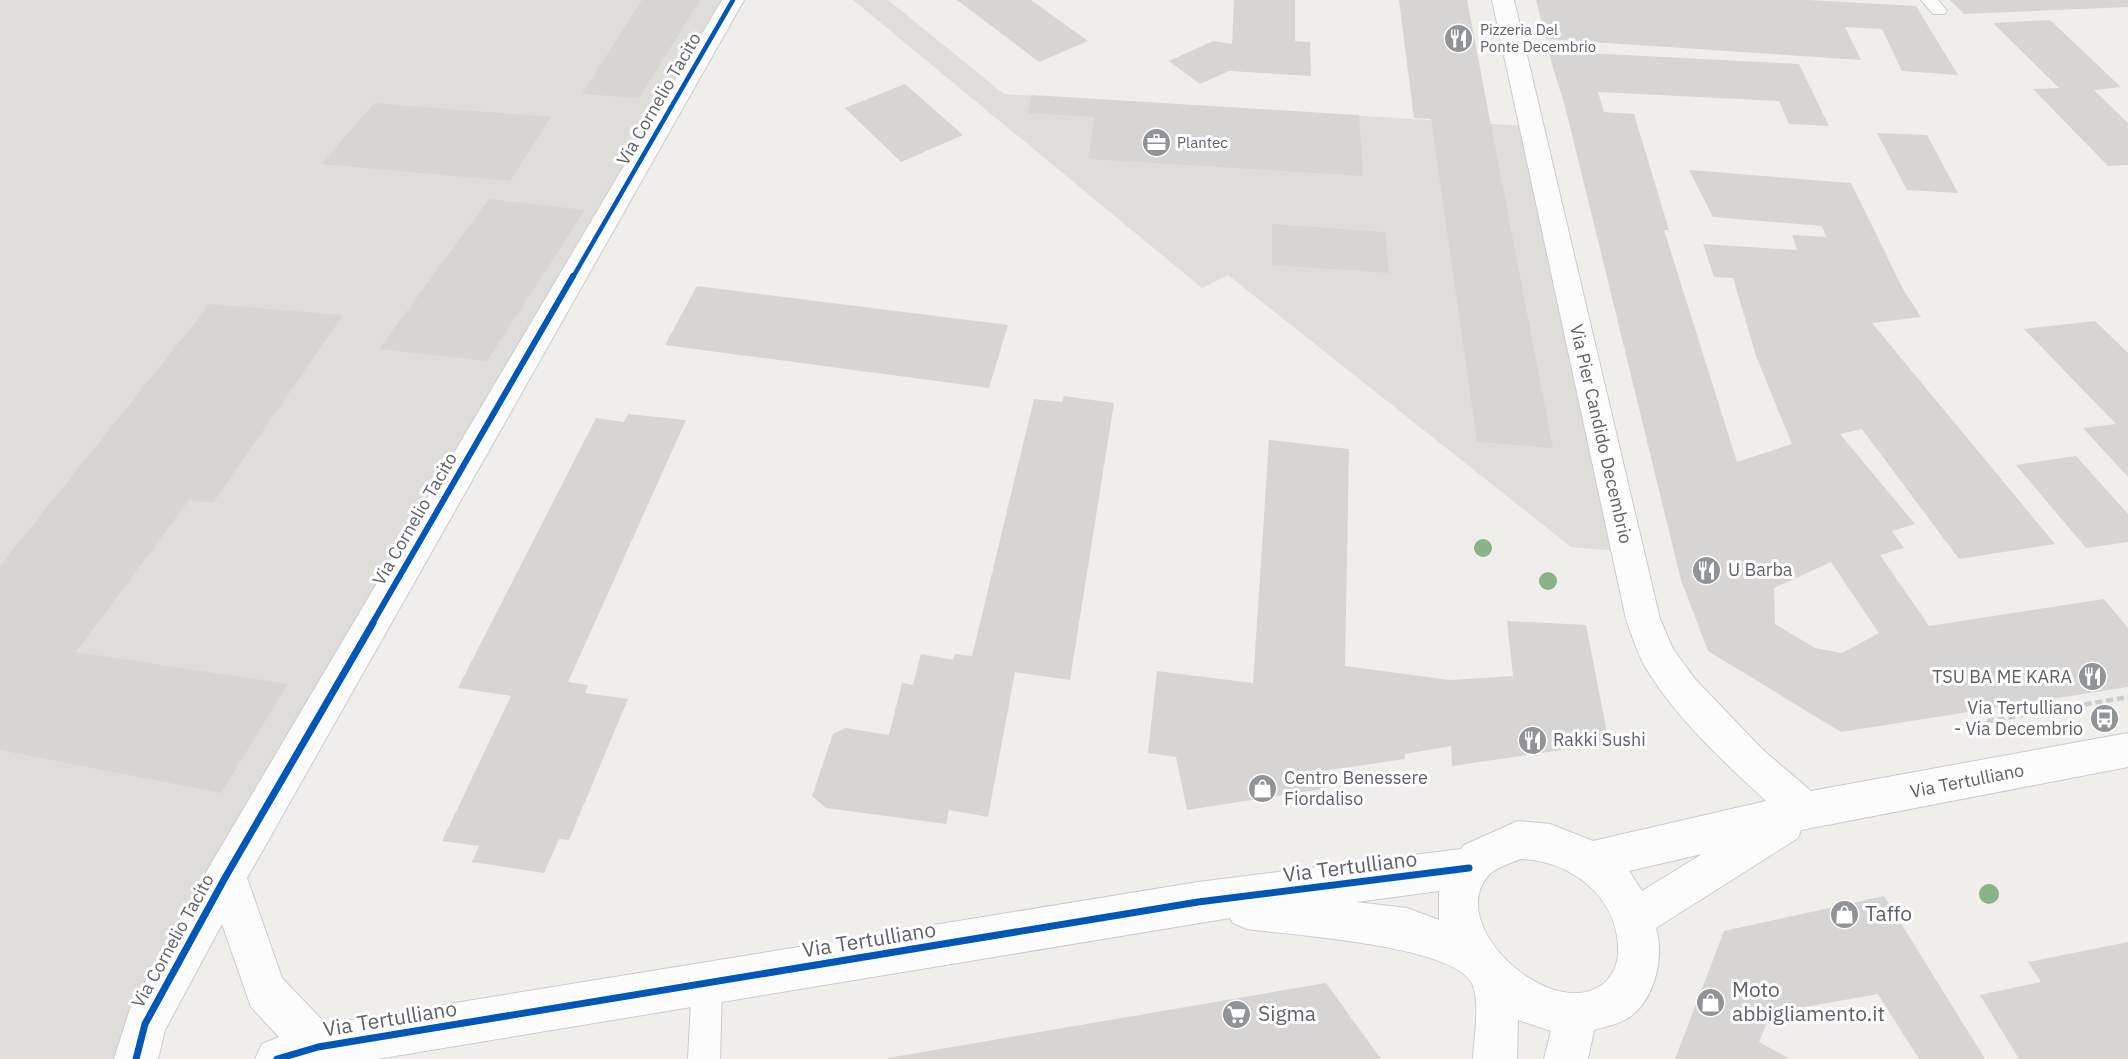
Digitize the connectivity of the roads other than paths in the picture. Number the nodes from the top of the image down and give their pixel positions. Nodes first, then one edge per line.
1 (733, 0) edge
2 (1503, 0) edge
3 (2128, 750) edge
4 (1805, 811) junction
5 (1590, 861) junction
6 (1469, 868) junction
7 (226, 876) junction
8 (1197, 902) junction
9 (1634, 919) junction
10 (1469, 952) junction
11 (707, 983) junction
12 (1494, 986) junction
13 (1575, 1018) junction
14 (318, 1047) junction
15 (136, 1059) edge
16 (277, 1059) edge
17 (704, 1059) edge
18 (1495, 1059) edge
19 (1566, 1059) edge

1 - 7 street, Via Cornelio Tacito
2 - 4 street, Via Pier Candido Decembrio
3 - 4 street, Via Tertulliano
4 - 5 street, Via Tertulliano
4 - 9 street, Via Tertulliano
5 - 6 street
5 - 9 street
6 - 8 street, Via Tertulliano
6 - 10 street
7 - 14 street, Via Cornelio Tacito
7 - 15 street, Via Cornelio Tacito
8 - 10 street, Via Tertulliano
8 - 11 street, Via Tertulliano
9 - 13 street
10 - 12 street
11 - 14 street, Via Tertulliano
11 - 17 lane
12 - 13 street
12 - 18 street
13 - 19 street
14 - 16 street, Via Tertulliano

